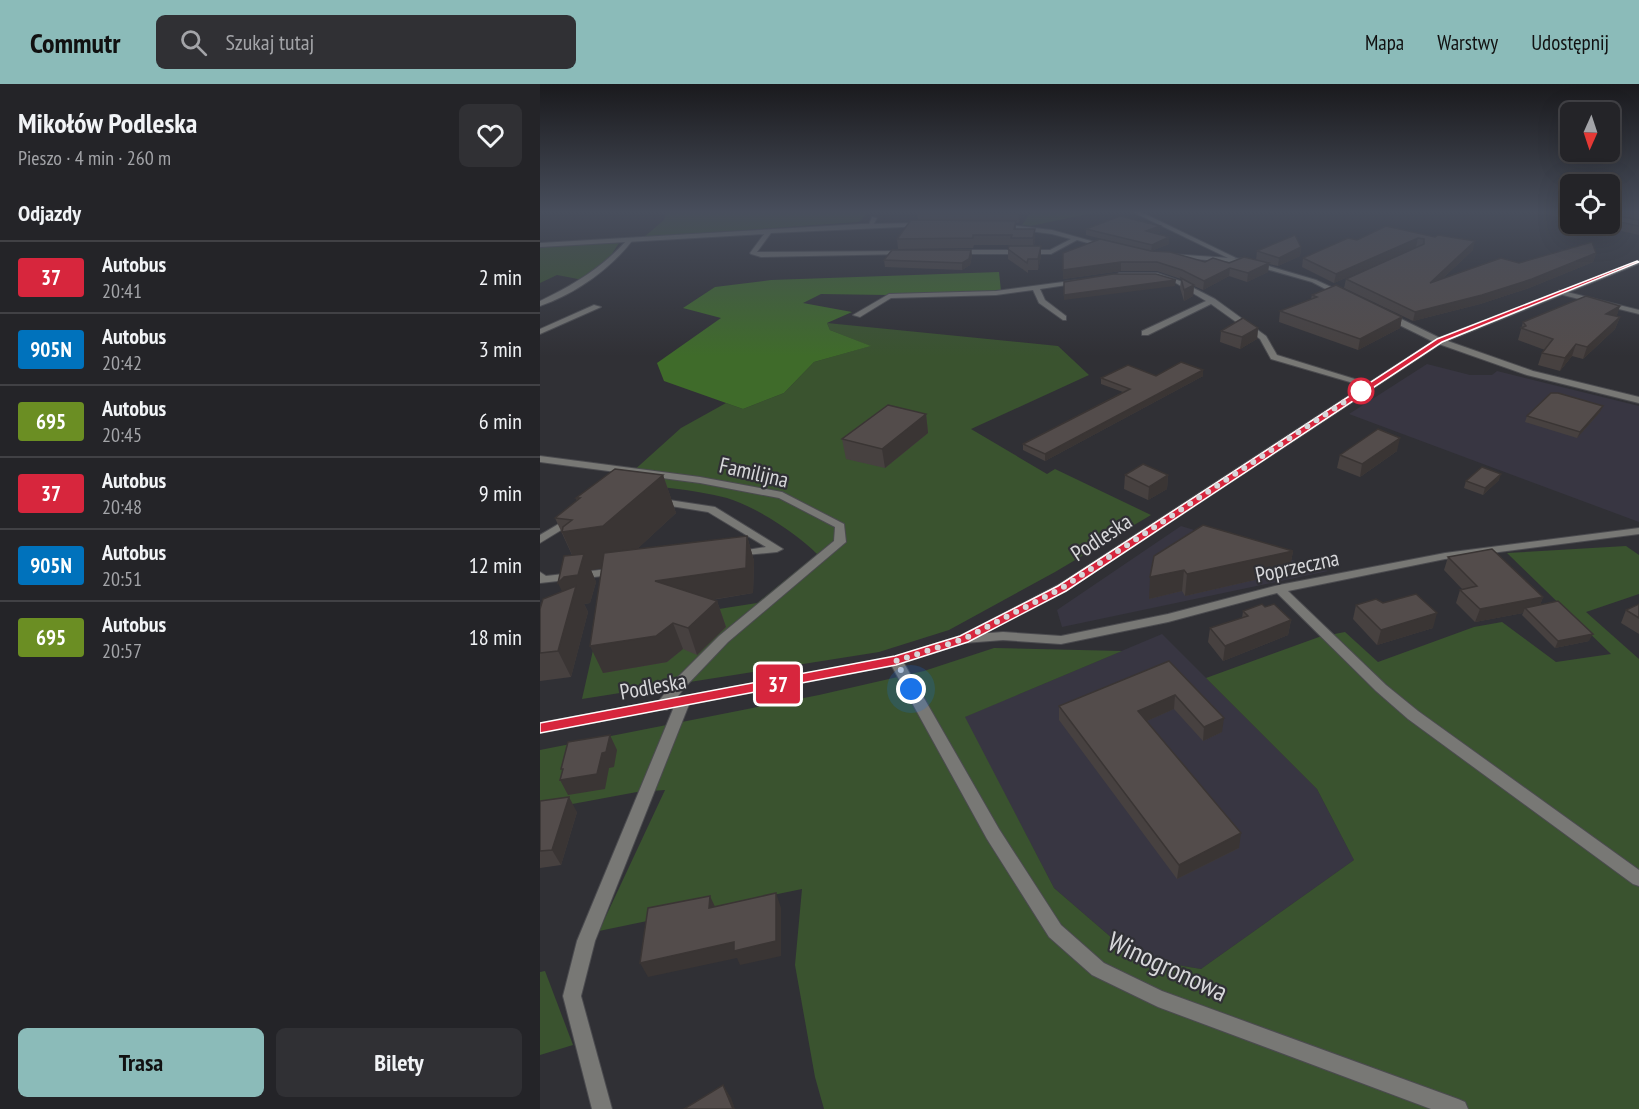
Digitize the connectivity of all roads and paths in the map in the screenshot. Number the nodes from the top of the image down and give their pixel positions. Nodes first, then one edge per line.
1 (614, 260) edge
2 (1233, 260) edge
3 (1639, 262) edge
4 (1110, 277) edge
5 (1089, 280) edge
6 (1348, 283) edge
7 (1036, 289) junction
8 (1332, 290) junction
9 (1562, 292) junction
10 (1351, 299) edge
11 (1212, 301) junction
12 (540, 304) edge
13 (597, 307) dead end
14 (1639, 312) edge
15 (1381, 313) edge
16 (857, 315) dead end
17 (1062, 318) dead end
18 (540, 332) edge
19 (1145, 333) dead end
20 (1439, 341) junction
21 (1370, 385) junction
22 (1639, 400) edge
23 (540, 459) edge
24 (643, 499) edge
25 (579, 514) edge
26 (1639, 531) edge
27 (540, 540) edge
28 (730, 555) edge
29 (635, 569) edge
30 (541, 580) edge
31 (1280, 589) junction
32 (964, 639) junction
33 (896, 661) junction
34 (684, 702) junction
35 (662, 706) junction
36 (540, 728) edge
37 (1639, 879) edge
38 (602, 1109) edge
39 (1458, 1109) edge

1 - 12 street
2 - 8 street
3 - 9 street, Podleska
4 - 11 street
5 - 7 street
6 - 8 street
7 - 16 street
7 - 17 street
8 - 10 street
9 - 14 street
9 - 20 street, Podleska
11 - 19 street
11 - 21 street
13 - 18 street
15 - 20 street
20 - 21 street, Podleska
20 - 22 street
21 - 32 street, Podleska
23 - 35 street, Familijna
24 - 28 street
25 - 27 street
26 - 31 street, Poprzeczna
29 - 30 street
31 - 32 street, Poprzeczna
31 - 37 street
32 - 33 street, Podleska
33 - 34 street, Podleska
33 - 39 street, Winogronowa
34 - 35 street, Podleska
34 - 38 street
35 - 36 street, Podleska

